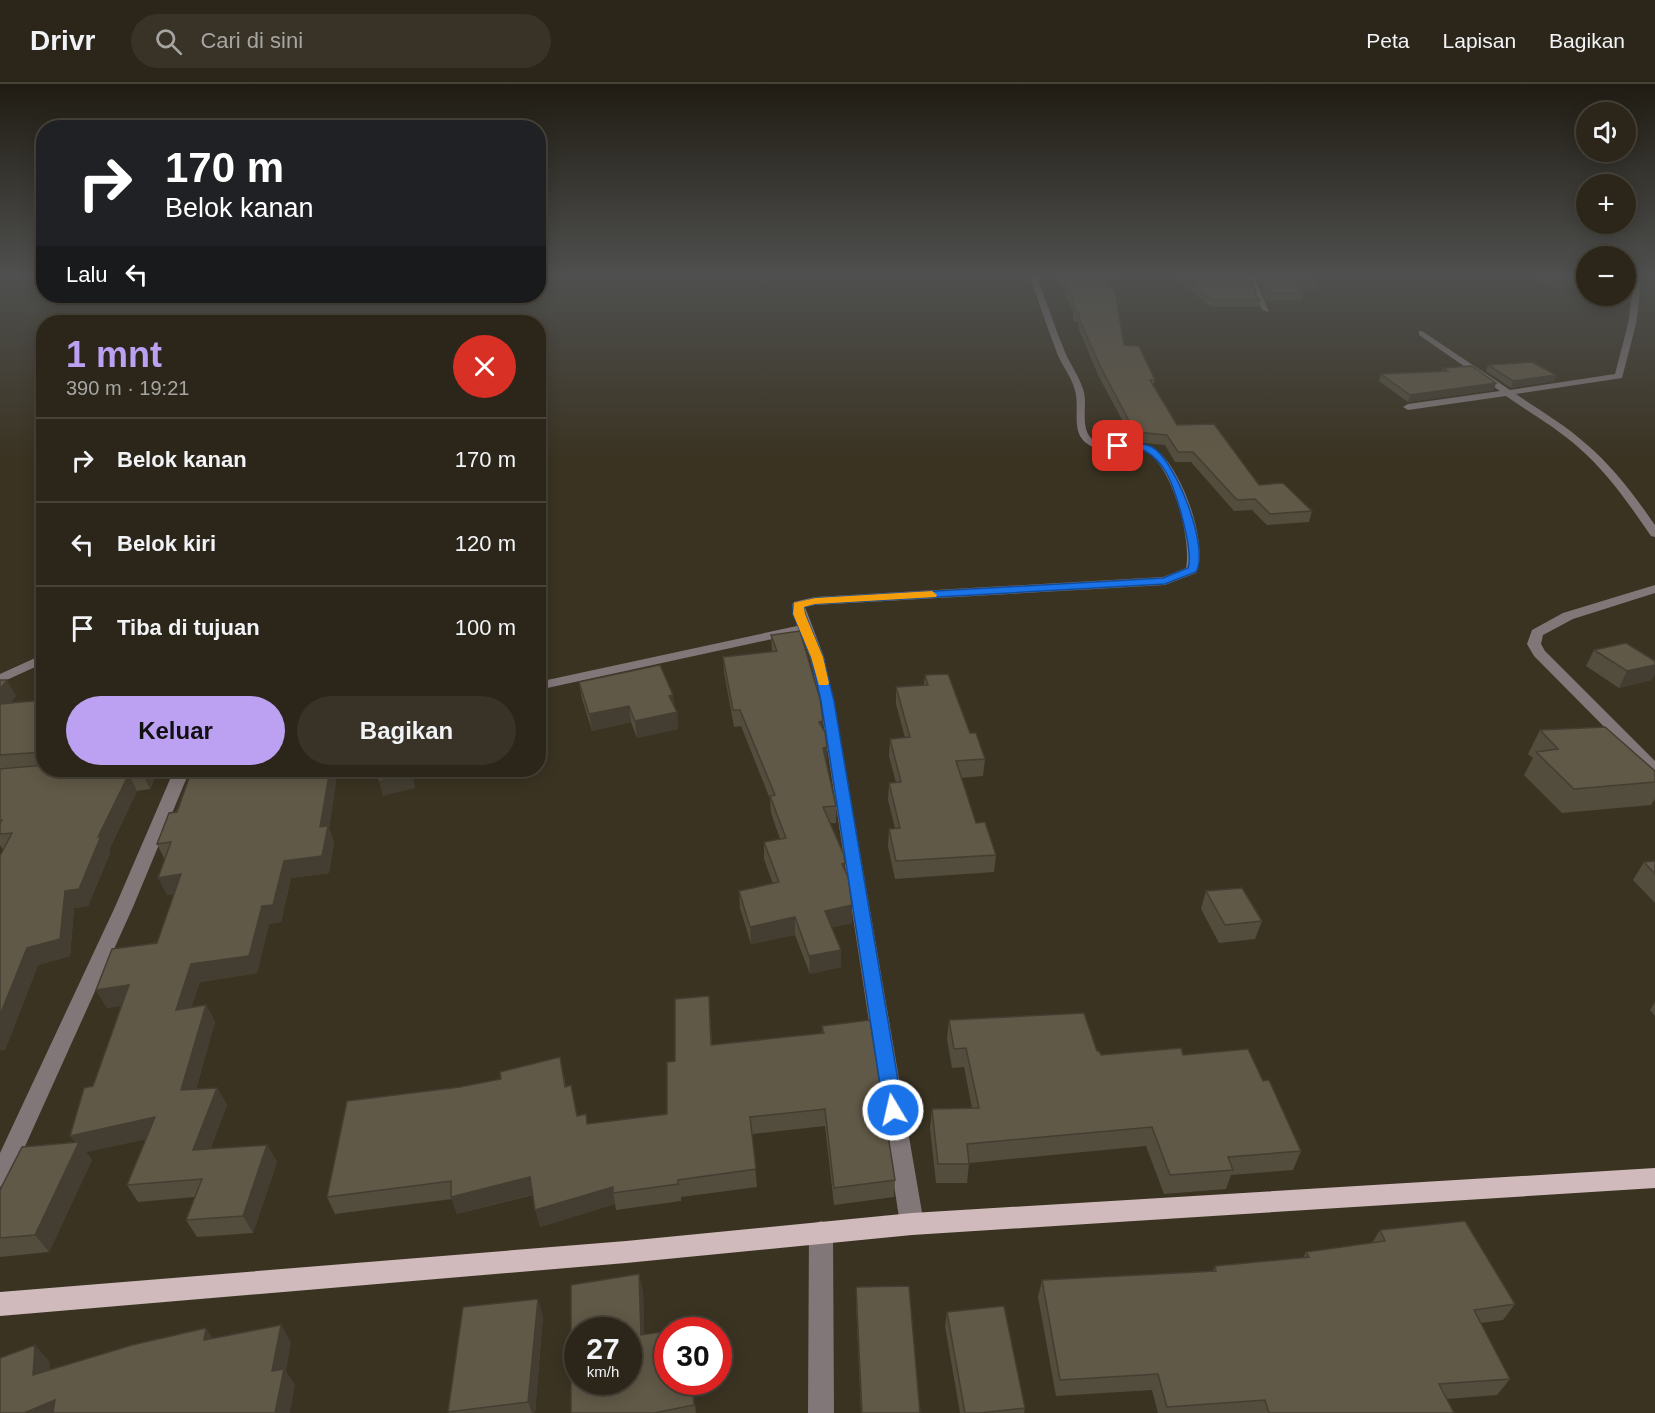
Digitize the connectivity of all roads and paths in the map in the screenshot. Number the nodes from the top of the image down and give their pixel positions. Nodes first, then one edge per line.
1 (1056, 336) edge
2 (1426, 336) edge
3 (1629, 336) edge
4 (1508, 393) junction
5 (1408, 407) dead end
6 (1655, 534) edge
7 (1655, 589) edge
8 (804, 628) junction
9 (36, 662) edge
10 (0, 679) edge
11 (546, 684) edge
12 (1655, 770) edge
13 (179, 777) edge
14 (0, 1177) edge
15 (1655, 1178) edge
16 (912, 1224) junction
17 (820, 1232) junction
18 (0, 1304) edge
19 (821, 1413) edge

1 - 8 street
2 - 4 street
3 - 4 street
4 - 5 street
4 - 6 street
7 - 12 street
8 - 11 street
8 - 16 street
9 - 10 street
13 - 14 street
15 - 16 main road
16 - 17 main road
17 - 18 main road
17 - 19 street

